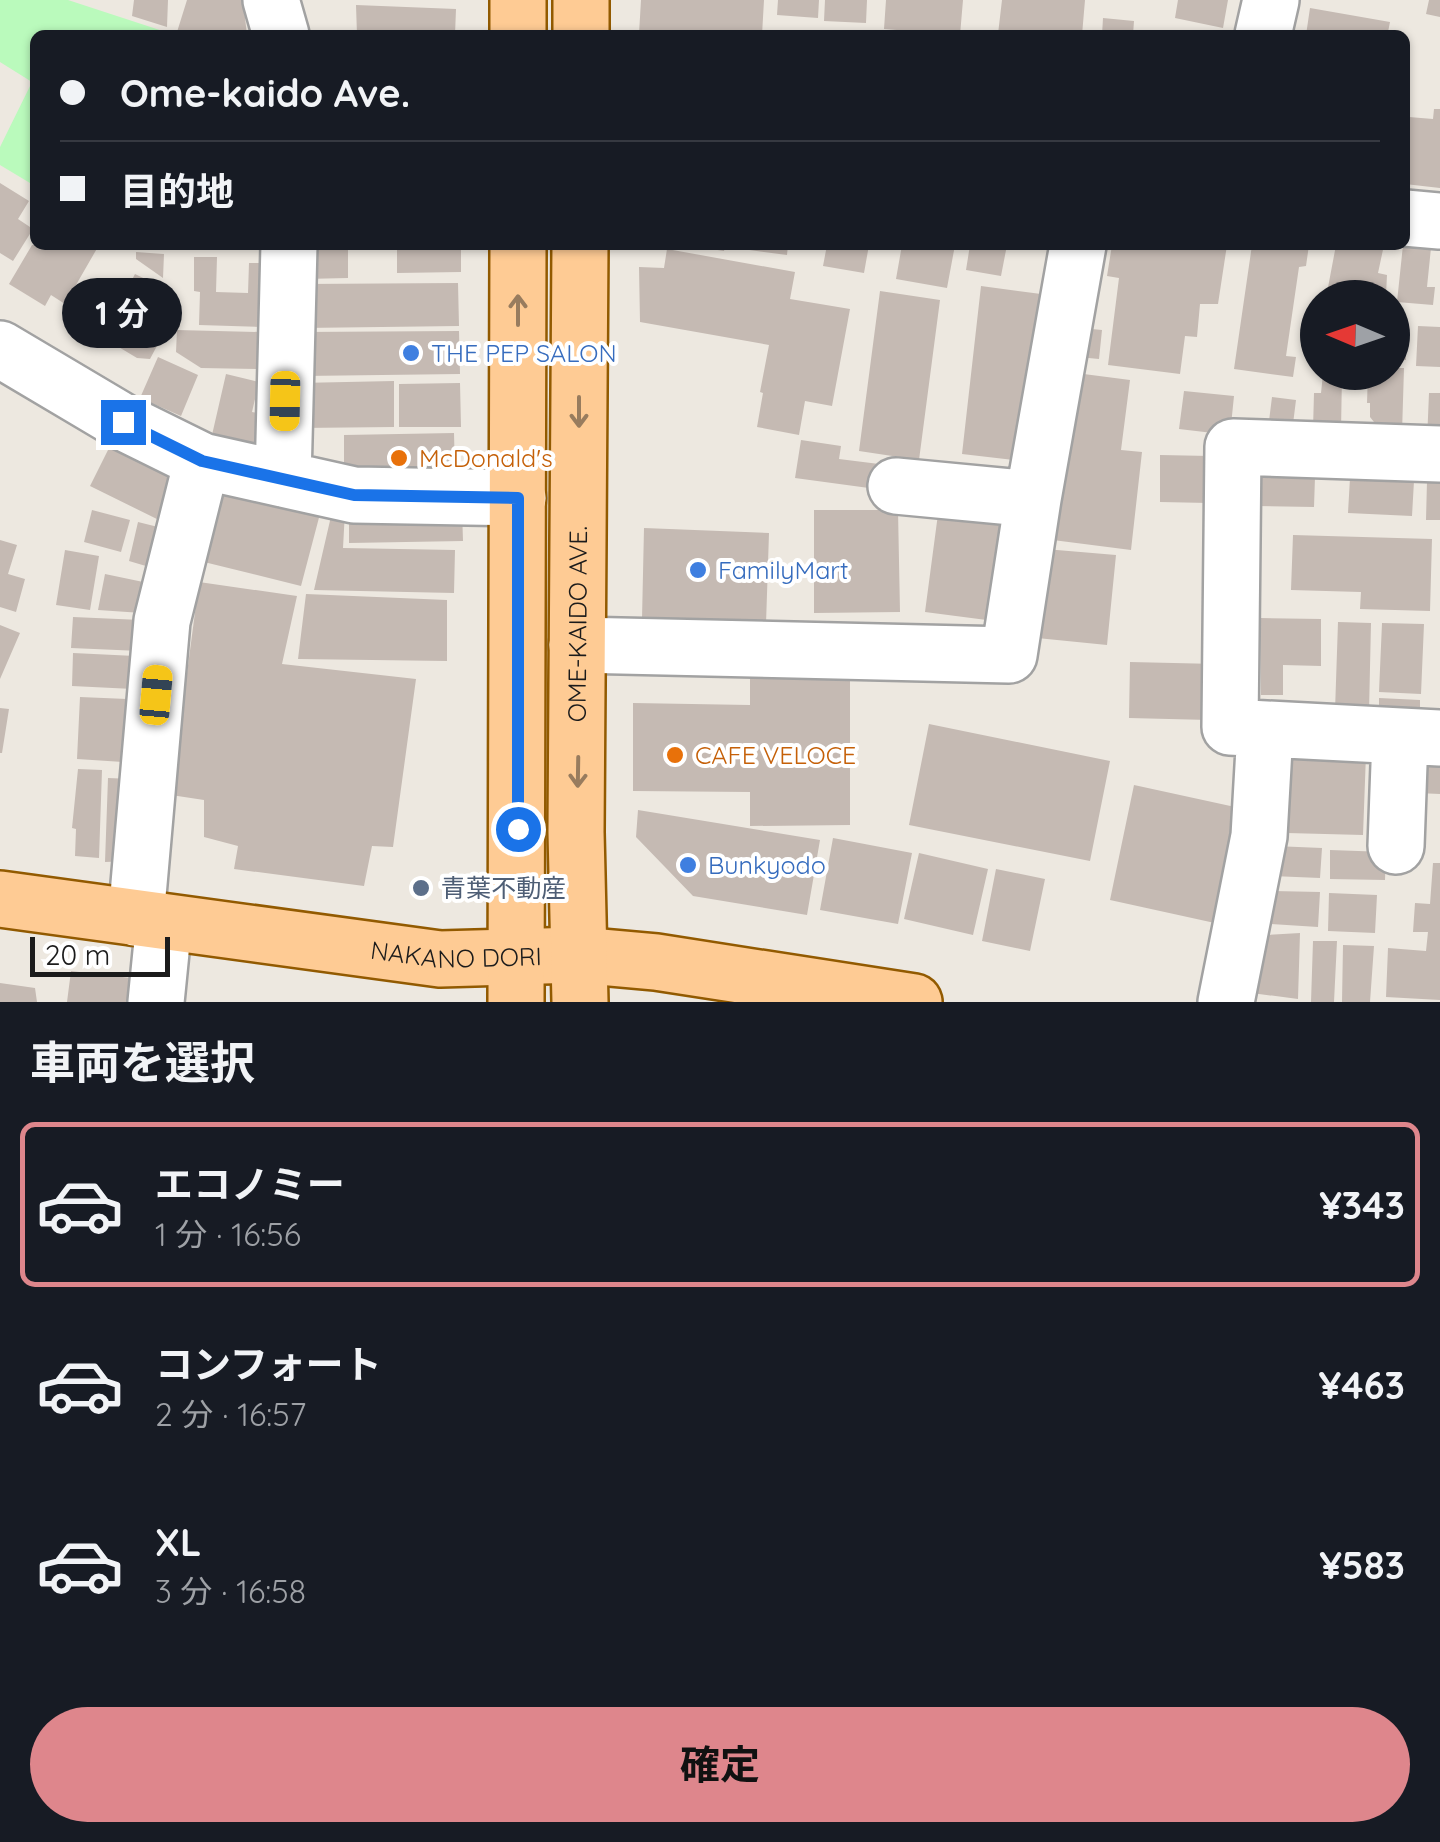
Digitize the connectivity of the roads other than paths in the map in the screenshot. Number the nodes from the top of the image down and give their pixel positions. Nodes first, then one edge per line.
1 (271, 0) edge
2 (518, 0) edge
3 (581, 0) edge
4 (1272, 0) edge
5 (280, 30) edge
6 (518, 30) edge
7 (581, 30) edge
8 (1264, 30) edge
9 (1410, 218) edge
10 (1440, 220) edge
11 (289, 250) edge
12 (518, 250) edge
13 (580, 250) edge
14 (1077, 250) edge
15 (0, 349) edge
16 (1440, 454) edge
17 (202, 461) junction
18 (283, 479) junction
19 (896, 486) dead end
20 (518, 498) junction
21 (1033, 499) junction
22 (578, 645) junction
23 (1265, 730) junction
24 (1420, 737) edge
25 (1396, 846) dead end
26 (0, 899) edge
27 (150, 920) junction
28 (579, 978) edge
29 (516, 979) edge
30 (156, 1002) edge
31 (914, 1002) edge
32 (1226, 1002) edge

1 - 5 street
2 - 6 main road
3 - 7 main road
4 - 8 street
9 - 10 street
11 - 18 street
20 -> 12 main road
13 -> 22 main road, OME-KAIDO AVE.
14 - 21 street
15 - 17 street
16 - 23 street
17 - 18 street
17 - 27 street
18 - 20 street
19 - 21 street
20 - 29 main road
21 - 22 street
22 -> 28 main road, OME-KAIDO AVE.
23 - 24 street
23 - 32 street
24 - 25 street
26 - 27 main road, NAKANO DORI
27 - 29 main road, NAKANO DORI
27 - 30 street
28 - 29 main road, NAKANO DORI
28 - 31 main road, NAKANO DORI

